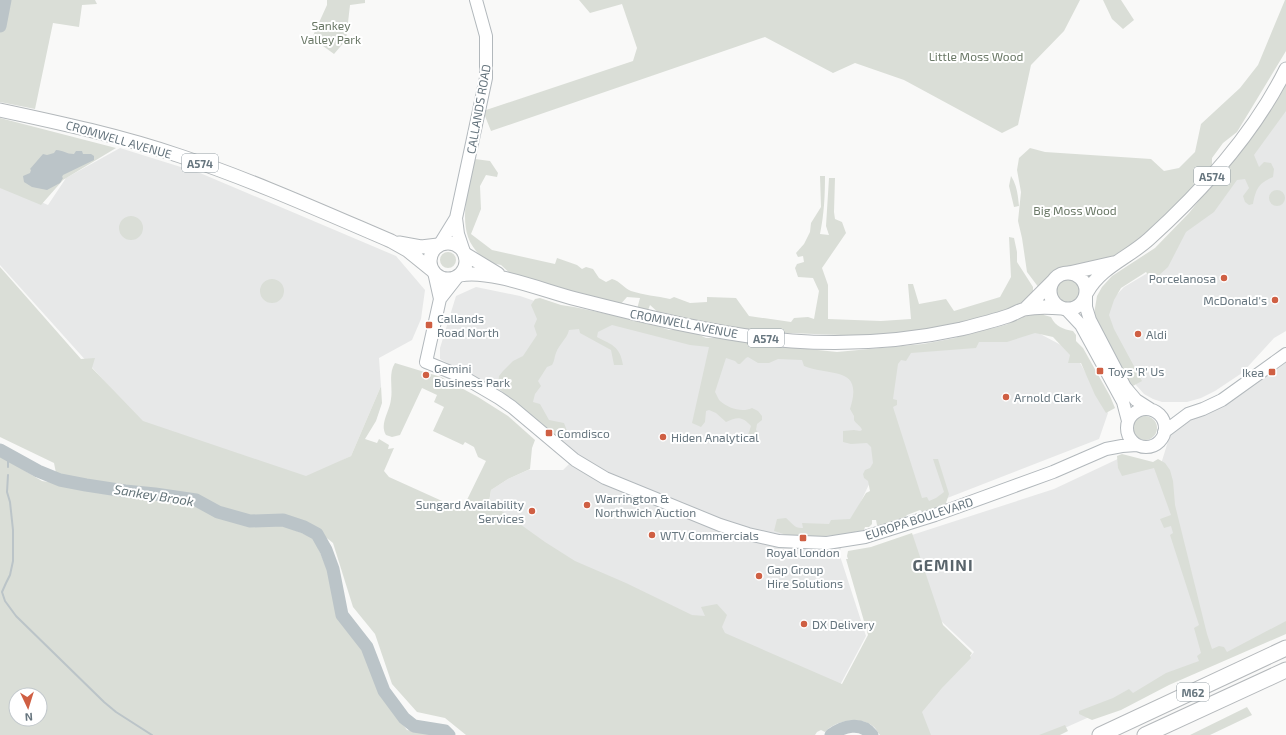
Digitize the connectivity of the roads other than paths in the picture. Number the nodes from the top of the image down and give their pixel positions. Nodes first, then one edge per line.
1 (476, 0) edge
2 (1286, 69) edge
3 (0, 110) edge
4 (456, 218) junction
5 (391, 241) junction
6 (439, 245) junction
7 (464, 253) junction
8 (1115, 262) junction
9 (433, 271) junction
10 (1070, 273) junction
11 (459, 275) junction
12 (1055, 278) junction
13 (510, 280) junction
14 (1086, 293) junction
15 (440, 299) junction
16 (1025, 309) junction
17 (1064, 309) junction
18 (1286, 354) edge
19 (1152, 410) junction
20 (1188, 414) junction
21 (1127, 425) junction
22 (1164, 432) junction
23 (1137, 445) junction
24 (1106, 449) junction
25 (1286, 648) edge
26 (1286, 670) edge
27 (1100, 735) edge
28 (1146, 735) edge

1 - 4 street, CALLANDS ROAD
2 - 8 main road, A574
3 - 5 main road, CROMWELL AVENUE / A574
4 - 6 street, CALLANDS ROAD
4 - 7 street, CALLANDS ROAD
5 - 6 main road, CROMWELL AVENUE / A574
5 - 9 main road, CROMWELL AVENUE / A574
6 - 7 main road, A574
6 - 9 main road
7 - 11 main road
7 - 13 main road, CROMWELL AVENUE / A574
8 - 10 main road, A574
8 - 14 main road, A574
9 - 11 main road, A574
9 - 15 street, EUROPA BOULEVARD
10 - 12 main road, A574
10 - 14 main road
11 - 13 main road, CROMWELL AVENUE / A574
11 - 15 street, EUROPA BOULEVARD
12 - 16 main road, CROMWELL AVENUE / A574
12 - 17 main road
13 - 16 main road, CROMWELL AVENUE / A574
14 - 17 main road, A574
14 - 19 street
15 - 24 street, EUROPA BOULEVARD
16 - 17 main road, CROMWELL AVENUE / A574
17 - 21 street
18 - 20 street
19 - 20 street
19 - 21 street
19 - 22 street
20 - 22 street
21 - 23 street
21 - 24 street, EUROPA BOULEVARD
22 - 23 street
23 - 24 street, EUROPA BOULEVARD
25 - 27 highway, M62
26 - 28 highway, M62

